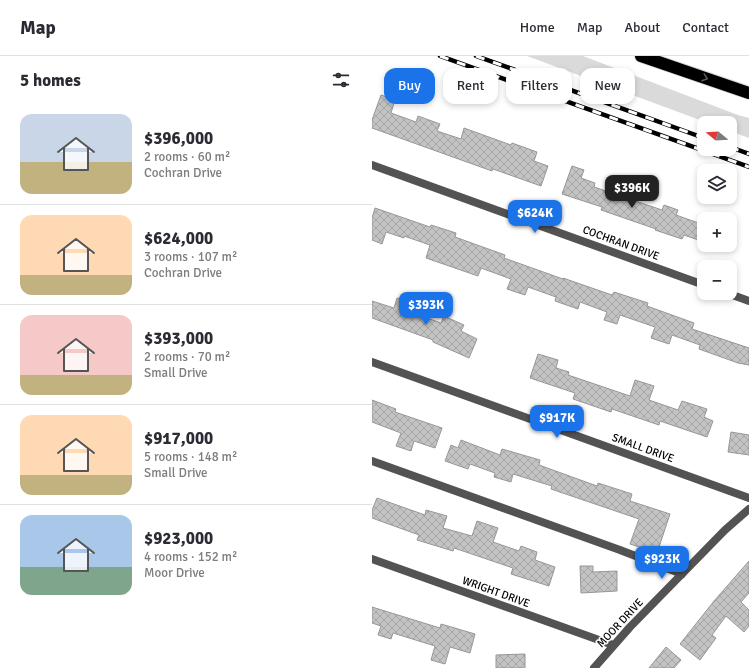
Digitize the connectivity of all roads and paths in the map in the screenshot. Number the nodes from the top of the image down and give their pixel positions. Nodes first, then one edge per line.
1 (642, 56) edge
2 (749, 93) edge
3 (372, 165) edge
4 (697, 281) edge
5 (737, 296) edge
6 (749, 301) edge
7 (372, 362) edge
8 (372, 461) edge
9 (749, 498) edge
10 (749, 509) edge
11 (372, 559) edge
12 (682, 574) junction
13 (613, 645) junction
14 (594, 668) edge

1 -> 2 highway
3 - 4 street, COCHRAN DRIVE
5 - 6 street
7 - 9 street, SMALL DRIVE
8 - 12 street
10 - 12 street, MOOR DRIVE
11 - 13 street, WRIGHT DRIVE
12 - 13 street, MOOR DRIVE
13 - 14 street, MOOR DRIVE

